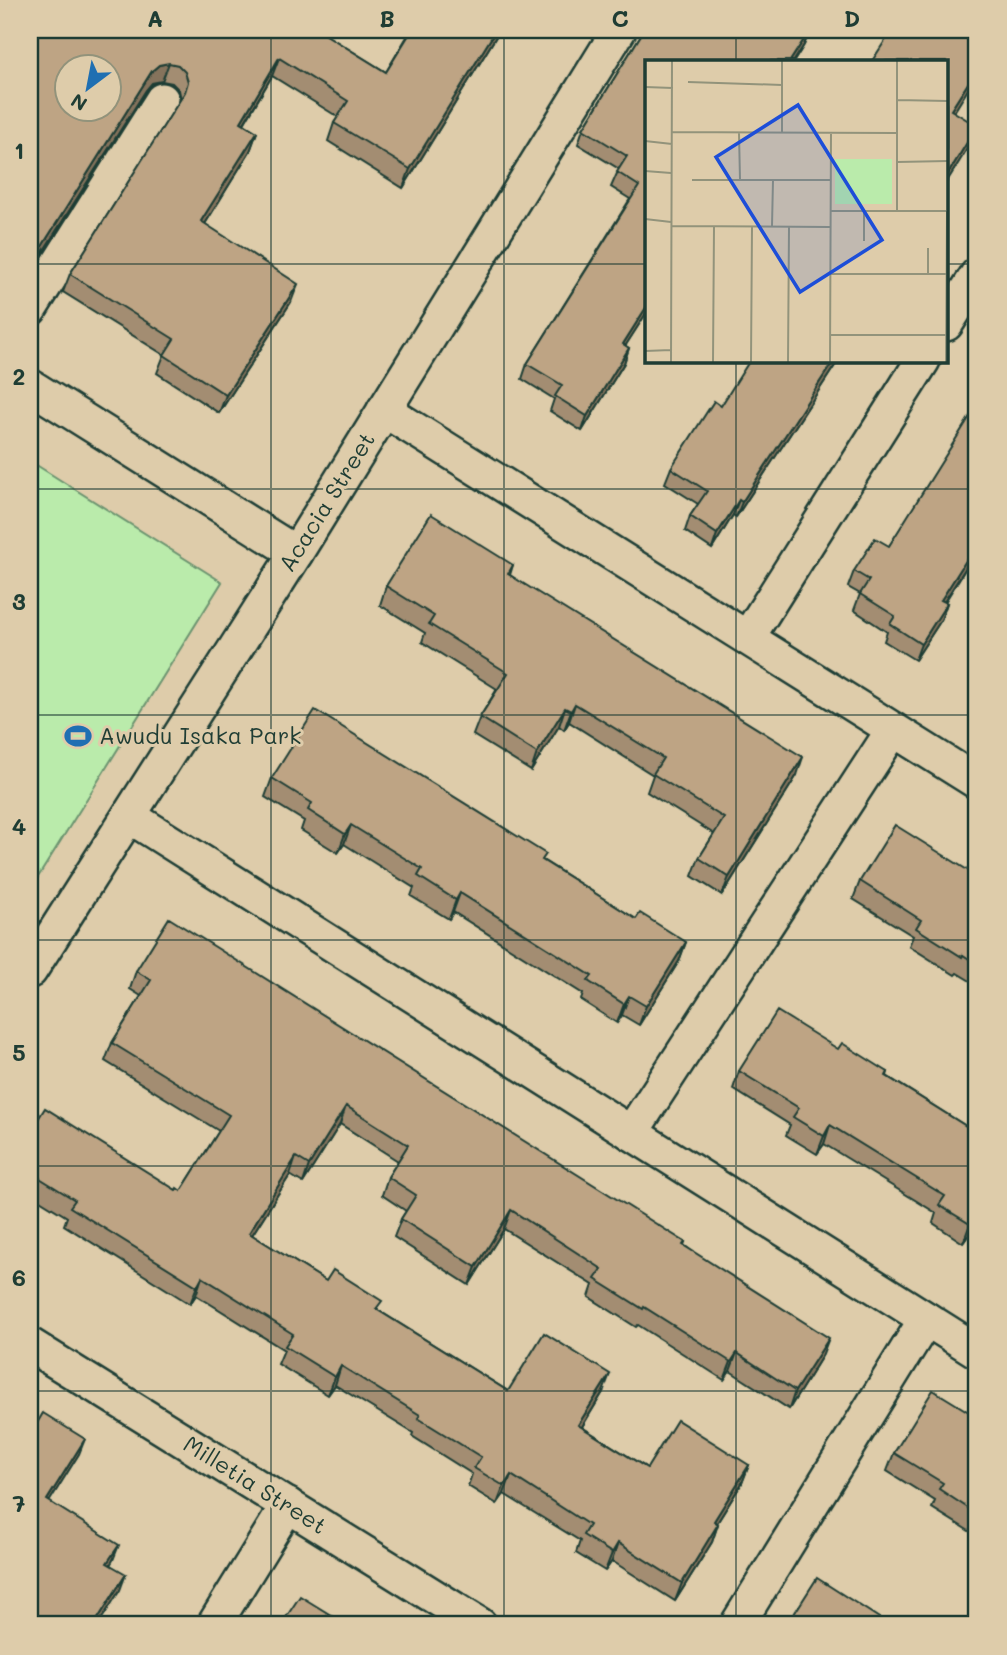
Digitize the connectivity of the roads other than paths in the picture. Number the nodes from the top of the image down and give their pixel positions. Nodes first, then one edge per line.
1 (619, 30) edge
2 (162, 100) dead end
3 (977, 275) edge
4 (30, 309) edge
5 (948, 321) edge
6 (922, 362) edge
7 (30, 386) edge
8 (384, 410) junction
9 (296, 553) junction
10 (748, 637) junction
11 (892, 730) junction
12 (977, 782) edge
13 (129, 817) junction
14 (30, 971) edge
15 (631, 1133) junction
16 (926, 1319) junction
17 (30, 1345) edge
18 (977, 1351) edge
19 (288, 1506) junction
20 (214, 1625) edge
21 (480, 1625) edge
22 (737, 1625) edge

1 - 8 street, Acacia Street
2 - 4 street
3 - 5 street
6 - 10 street
7 - 9 street
8 - 9 street, Acacia Street
8 - 10 street
9 - 13 street, Acacia Street
10 - 11 street
11 - 12 street
11 - 15 street
13 - 14 street, Acacia Street
13 - 15 street
15 - 16 street
16 - 18 street
16 - 22 street
17 - 19 street, Milletia Street
19 - 20 street
19 - 21 street, Milletia Street

